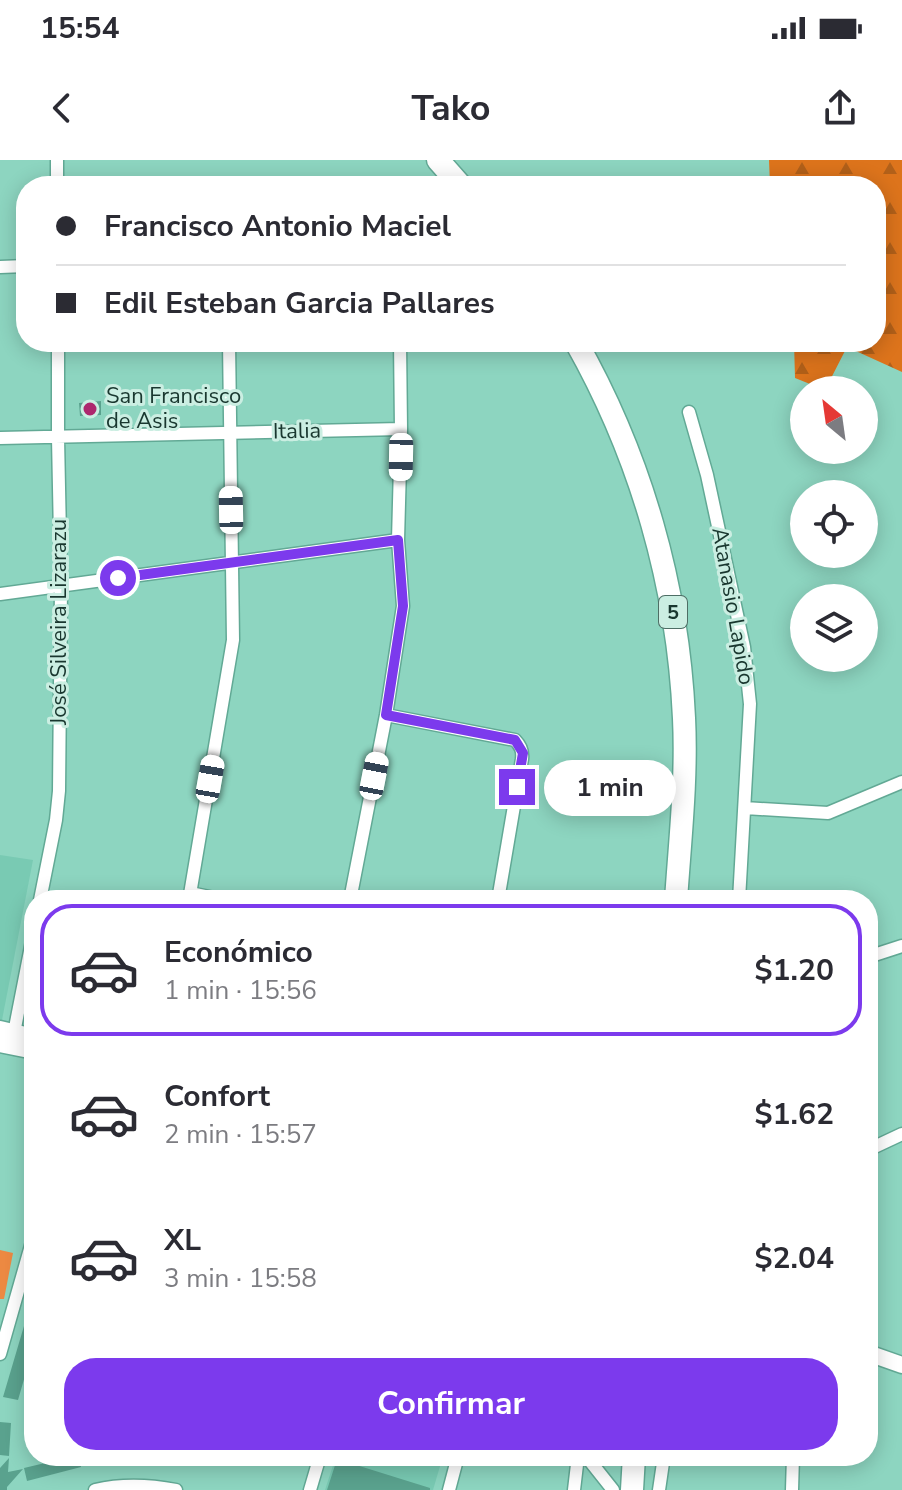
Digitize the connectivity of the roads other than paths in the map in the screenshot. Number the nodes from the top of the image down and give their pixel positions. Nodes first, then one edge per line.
1 (438, 160) edge
2 (452, 176) edge
3 (58, 352) edge
4 (229, 352) edge
5 (400, 352) edge
6 (581, 352) edge
7 (689, 412) dead end
8 (401, 429) junction
9 (229, 432) junction
10 (0, 438) edge
11 (58, 438) junction
12 (398, 540) junction
13 (232, 562) junction
14 (61, 586) junction
15 (0, 594) edge
16 (386, 715) junction
17 (902, 782) edge
18 (745, 808) junction
19 (42, 890) edge
20 (191, 890) edge
21 (352, 890) edge
22 (500, 890) edge
23 (677, 890) edge
24 (740, 890) edge
25 (902, 946) edge
26 (878, 954) edge
27 (24, 969) edge
28 (6, 1037) edge
29 (24, 1046) edge
30 (902, 1134) edge
31 (878, 1145) edge
32 (24, 1270) edge
33 (0, 1354) edge
34 (878, 1357) edge
35 (902, 1365) edge
36 (878, 1369) edge
37 (902, 1377) edge
38 (317, 1466) edge
39 (455, 1466) edge
40 (577, 1466) edge
41 (594, 1466) edge
42 (633, 1466) edge
43 (663, 1466) edge
44 (793, 1466) edge
45 (95, 1490) edge
46 (176, 1490) edge
47 (310, 1490) edge
48 (449, 1490) edge
49 (574, 1490) edge
50 (613, 1490) edge
51 (632, 1490) edge
52 (659, 1490) edge
53 (792, 1490) edge

1 - 2 highway
3 - 11 street, José Silveira Lizarazu
4 - 9 street
5 - 8 street
6 - 23 highway, 5
7 - 18 street, Atanasio Lapido
8 - 9 street, Italia
8 - 12 street
9 - 11 street, Italia
9 - 13 street
10 - 11 street, Italia
11 - 14 street, José Silveira Lizarazu
12 - 13 street
12 - 16 street
13 - 14 street
13 - 20 street
14 - 15 street
14 - 19 street, José Silveira Lizarazu
16 - 21 street
16 - 22 street
17 - 18 street
18 - 24 street, Atanasio Lapido
25 - 26 street
27 - 28 street
28 - 29 street
30 - 31 street
32 - 33 street
34 - 35 street
36 - 37 street
38 - 47 street
39 - 48 street
40 - 49 street
41 - 50 street
42 - 51 highway
43 - 52 street
44 - 53 street
45 - 46 street

